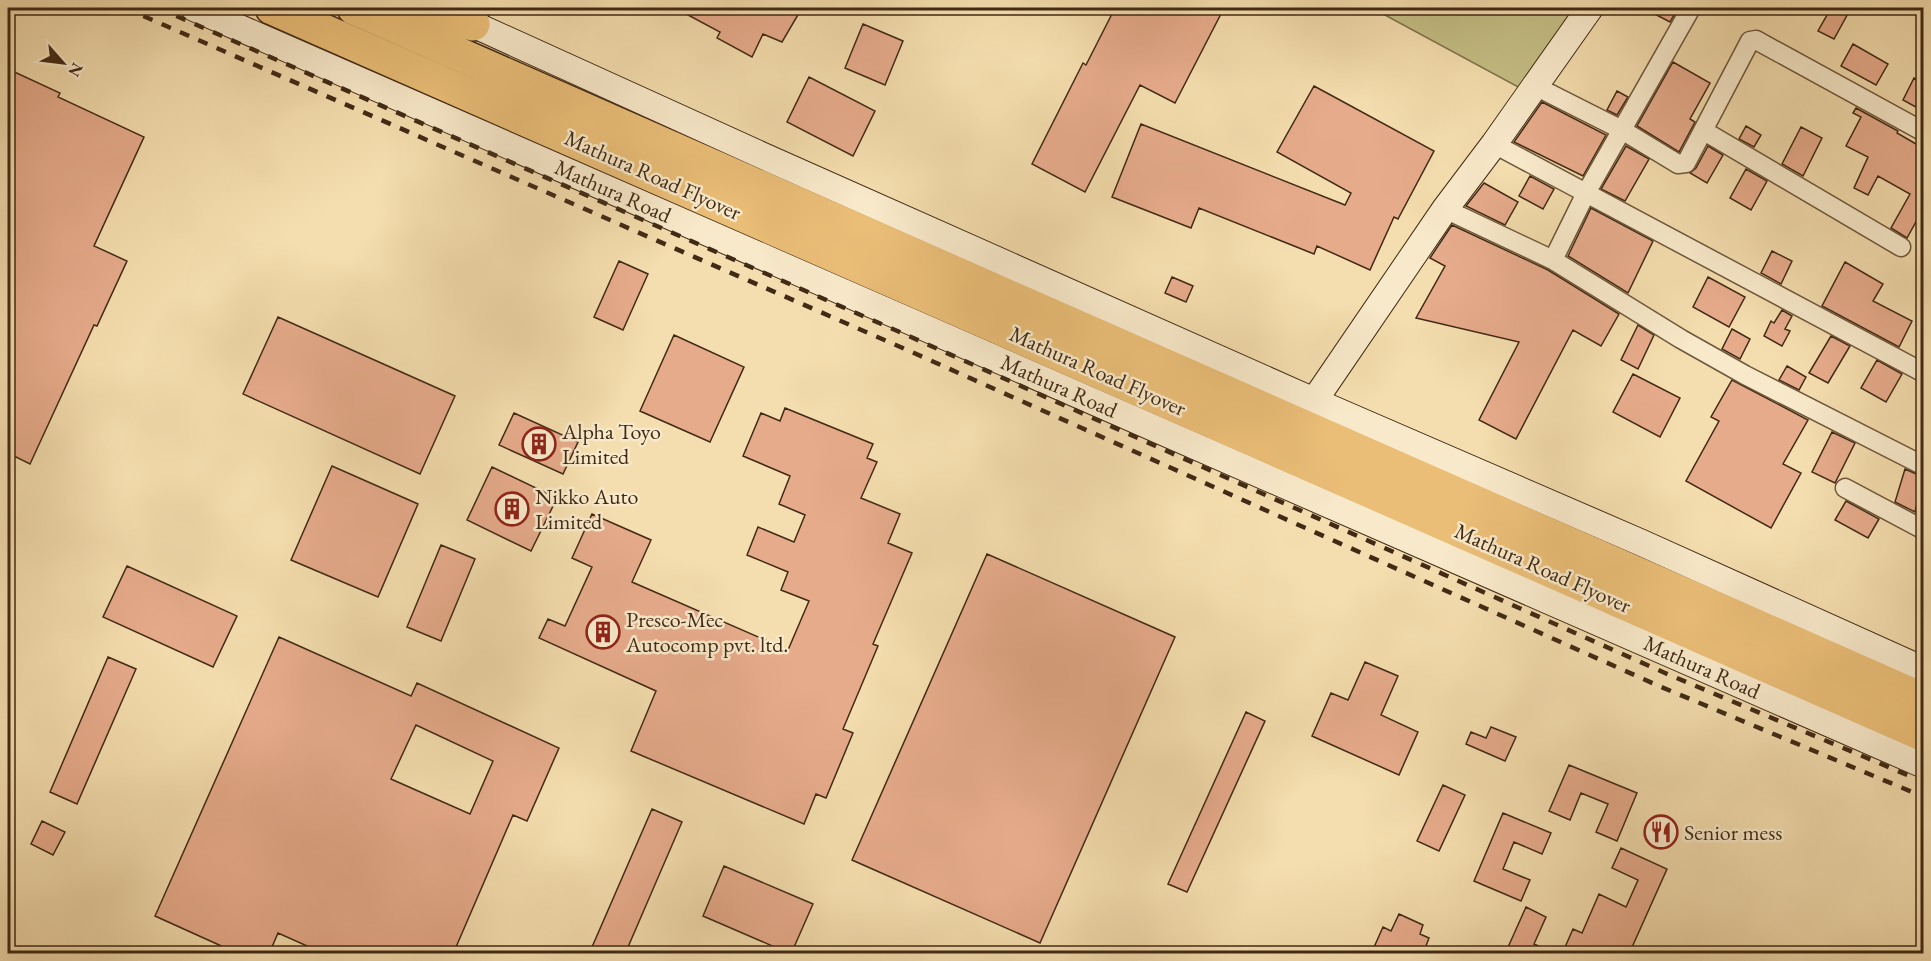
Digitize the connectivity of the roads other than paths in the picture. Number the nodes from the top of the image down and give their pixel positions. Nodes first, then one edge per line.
1 (194, 8) edge
2 (272, 8) edge
3 (354, 8) edge
4 (411, 8) edge
5 (435, 8) edge
6 (1590, 8) edge
7 (1691, 8) edge
8 (473, 24) junction
9 (1535, 86) junction
10 (1622, 130) junction
11 (1704, 131) junction
12 (1923, 132) edge
13 (1494, 144) junction
14 (1586, 193) junction
15 (1445, 209) junction
16 (1901, 247) dead end
17 (1553, 260) junction
18 (1923, 373) edge
19 (1314, 401) junction
20 (1923, 466) edge
21 (1845, 488) dead end
22 (1923, 530) edge
23 (1923, 670) edge
24 (1923, 700) edge
25 (1923, 735) edge
26 (1923, 765) edge

1 - 26 main road, Mathura Road
2 - 25 highway, Mathura Road Flyover
3 - 24 highway, Mathura Road Flyover
4 - 8 highway
5 - 8 main road
6 - 9 main road
7 - 10 street
8 - 19 main road
9 - 10 street
9 - 13 main road
10 - 11 street
10 - 14 street
11 - 12 street
11 - 16 street
13 - 14 street
13 - 15 main road
14 - 17 street
14 - 18 street
15 - 17 street
15 - 19 main road
17 - 20 street
19 - 23 main road
21 - 22 street

